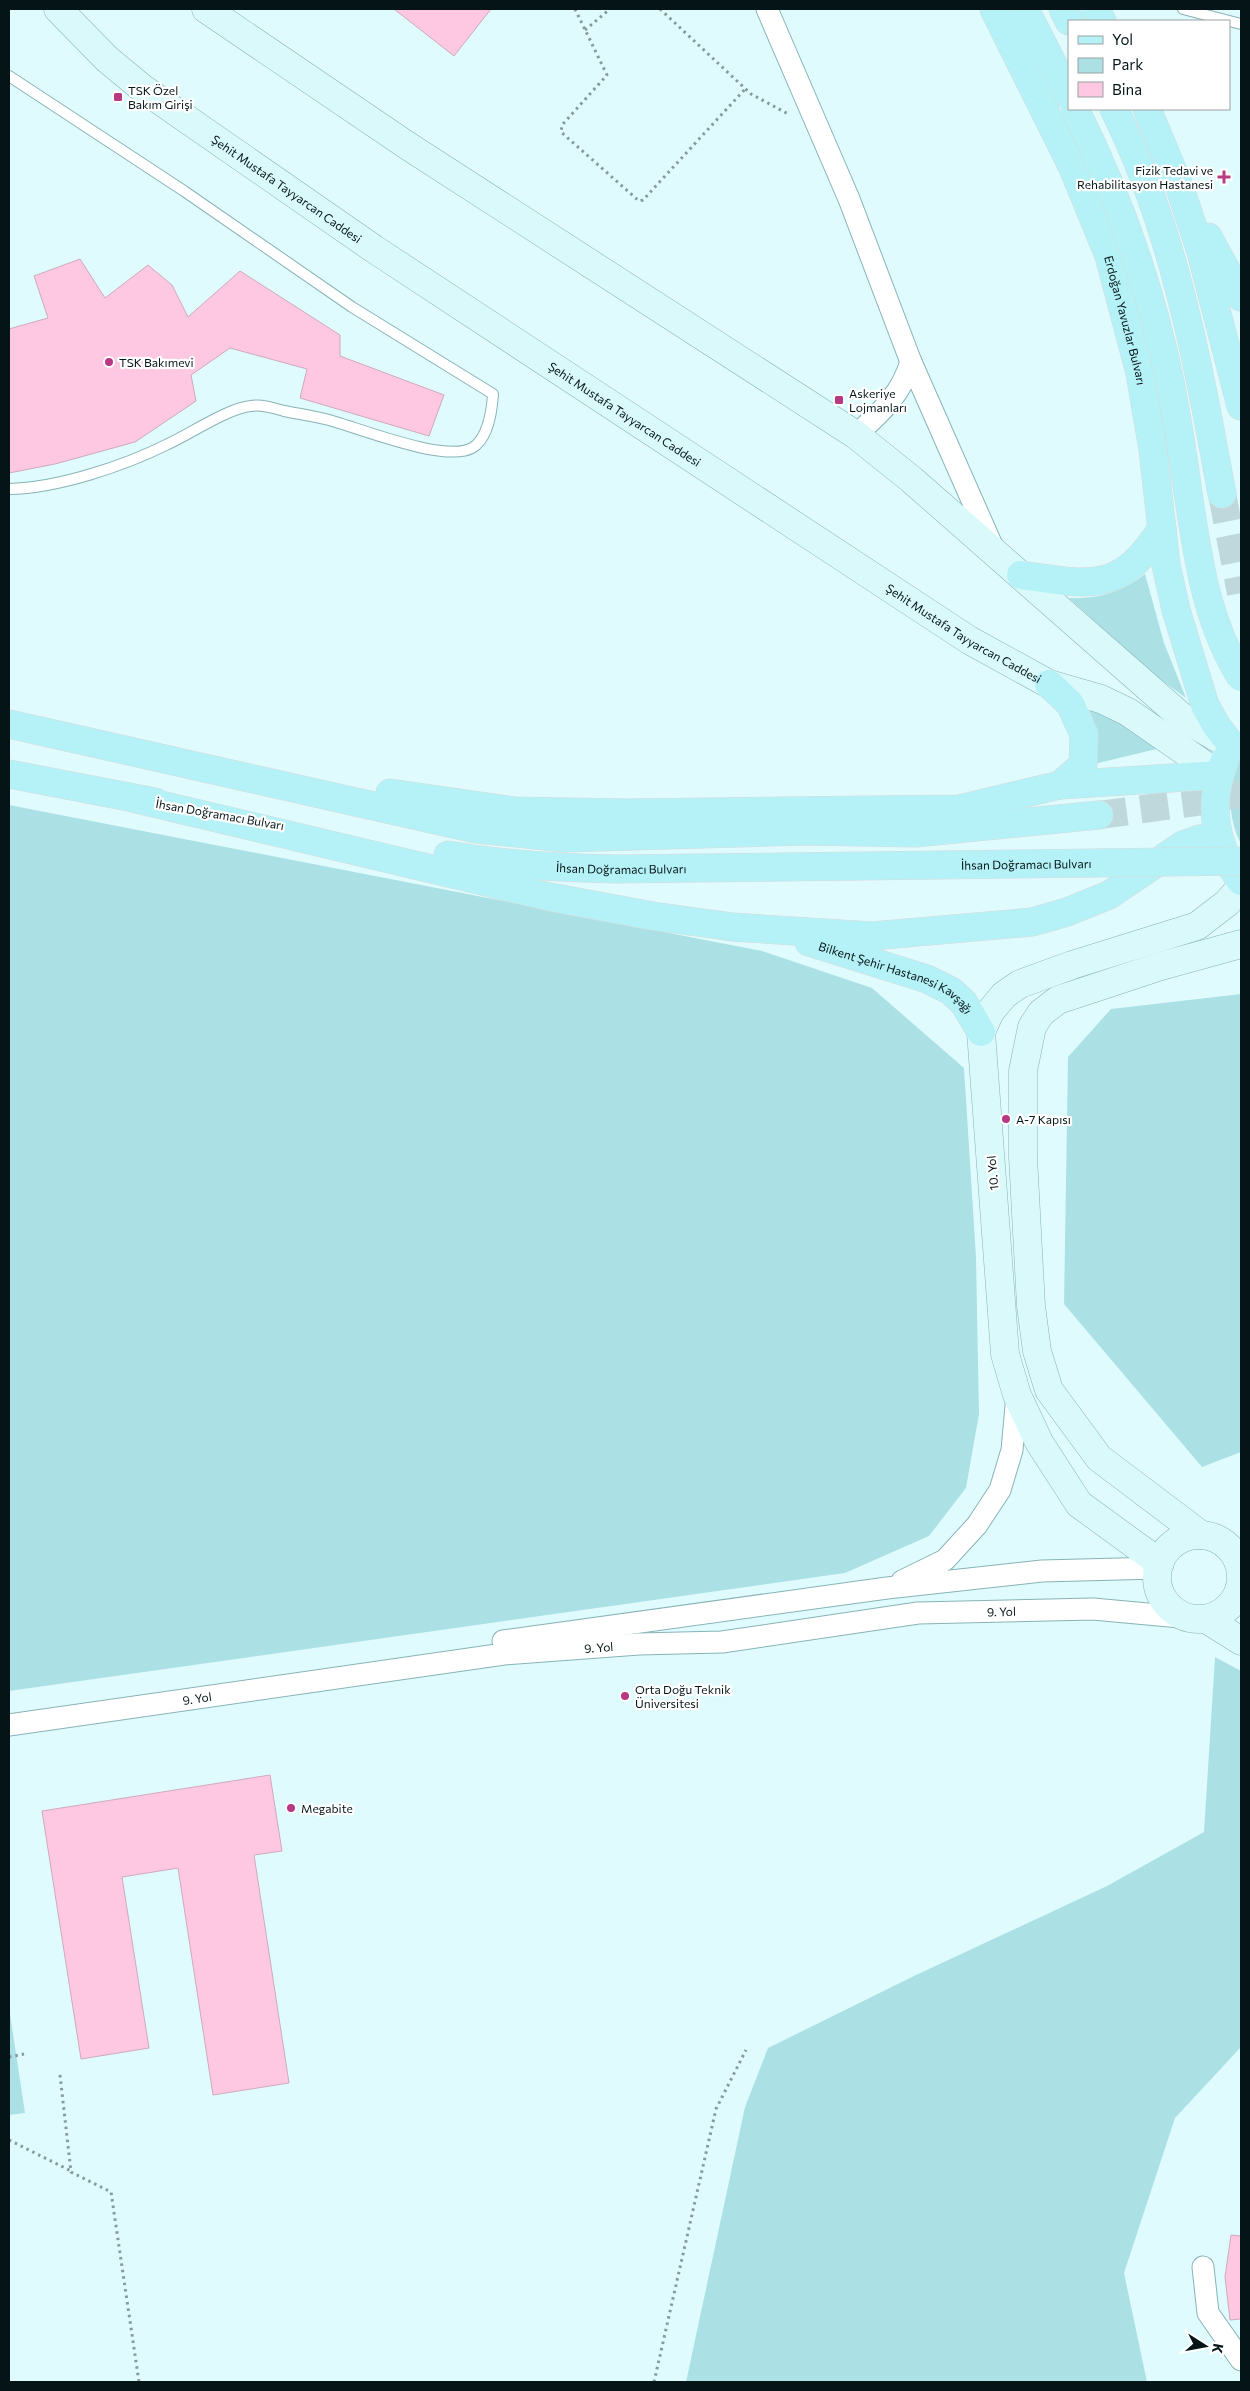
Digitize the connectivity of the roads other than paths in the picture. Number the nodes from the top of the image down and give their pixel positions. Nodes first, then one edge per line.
1 (58, 9) edge
2 (206, 9) edge
3 (767, 9) edge
4 (994, 9) edge
5 (1025, 9) edge
6 (1095, 9) edge
7 (1183, 9) edge
8 (1101, 20) edge
9 (1226, 20) edge
10 (9, 76) edge
11 (1068, 94) edge
12 (1075, 110) edge
13 (1114, 110) edge
14 (1147, 110) edge
15 (1180, 188) junction
16 (1241, 297) edge
17 (911, 362) junction
18 (1241, 406) edge
19 (856, 435) junction
20 (9, 489) edge
21 (1222, 494) tunnel mouth
22 (1162, 528) junction
23 (996, 552) junction
24 (1021, 575) junction
25 (1187, 652) junction
26 (1241, 658) edge
27 (1241, 677) edge
28 (1049, 684) junction
29 (9, 724) edge
30 (1237, 741) edge
31 (181, 764) junction
32 (9, 774) edge
33 (1219, 775) junction
34 (1060, 785) junction
35 (136, 799) junction
36 (1099, 815) tunnel mouth
37 (1218, 836) junction
38 (1241, 861) edge
39 (1241, 880) edge
40 (1241, 887) edge
41 (770, 930) junction
42 (1241, 944) edge
43 (981, 1032) junction
44 (1023, 1071) junction
45 (984, 1078) junction
46 (1023, 1157) junction
47 (992, 1163) junction
48 (1017, 1395) junction
49 (1222, 1541) edge
50 (1159, 1565) junction
51 (1240, 1586) edge
52 (887, 1588) junction
53 (1198, 1619) junction
54 (1241, 1641) edge
55 (9, 1713) edge
56 (9, 1725) edge
57 (1203, 2267) dead end
58 (1241, 2360) edge

1 - 28 main road, Şehit Mustafa Tayyarcan Caddesi
2 - 19 main road
3 - 17 street
4 - 22 main road, Erdoğan Yavuzlar Bulvarı
5 - 11 main road
6 - 8 main road
7 - 9 lane
10 - 20 lane
12 - 27 main road, bridge
13 - 21 main road
14 - 15 main road
15 - 16 main road
15 - 18 main road
17 - 19 street
17 - 23 street
19 - 23 main road
22 - 24 main road
22 - 25 main road, Erdoğan Yavuzlar Bulvarı
23 - 24 main road
24 - 30 main road
25 - 26 main road
25 - 30 main road, Erdoğan Yavuzlar Bulvarı
28 - 33 main road, Şehit Mustafa Tayyarcan Caddesi
28 - 34 main road
29 - 31 main road
30 - 33 main road
31 - 34 main road
31 - 36 main road
32 - 35 main road, İhsan Doğramacı Bulvarı
33 - 34 main road
33 - 37 main road
35 - 38 main road, İhsan Doğramacı Bulvarı, bridge
35 - 41 main road
37 - 39 main road
37 - 41 main road
40 - 43 main road, 10. Yol
41 - 43 main road, Bilkent Şehir Hastanesi Kavşağı
42 - 44 main road
43 - 45 main road, 10. Yol
44 - 45 main road
44 - 46 main road
45 - 47 main road, 10. Yol
46 - 47 main road
46 - 49 main road
47 - 48 main road, 10. Yol
48 - 50 main road, 10. Yol
48 - 52 street, 9. Yol
49 - 50 main road
49 - 51 main road
50 - 52 street, 9. Yol
50 - 53 main road
51 - 53 main road
52 - 55 street, 9. Yol
53 - 54 main road
53 - 56 street, 9. Yol
57 - 58 street

